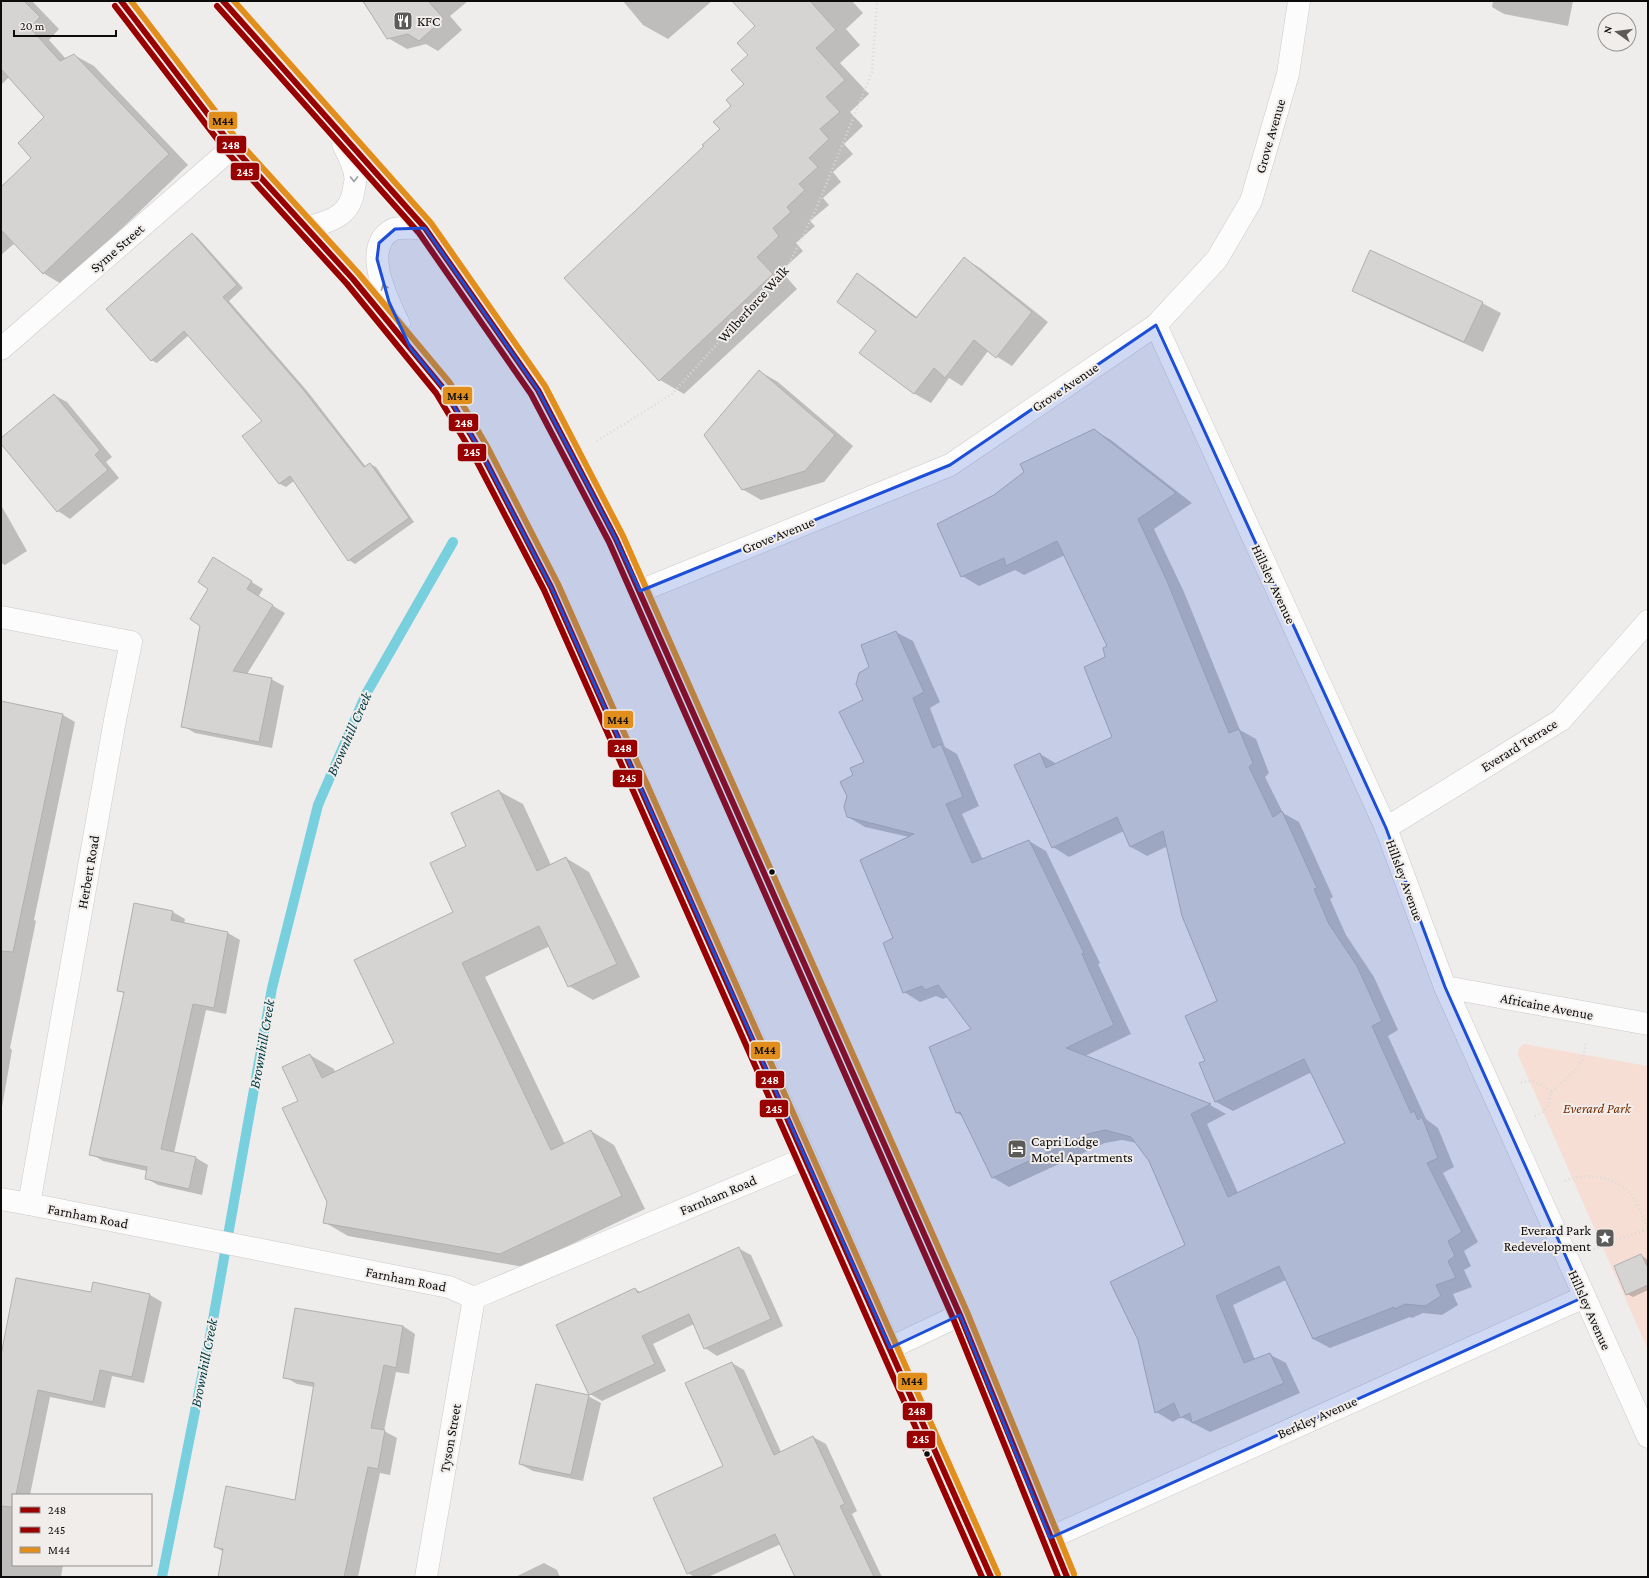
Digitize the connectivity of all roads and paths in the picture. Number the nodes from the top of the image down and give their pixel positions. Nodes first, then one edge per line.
1 (122, 1) edge
2 (223, 1) edge
3 (877, 1) edge
4 (1299, 1) edge
5 (337, 130) junction
6 (233, 147) junction
7 (306, 228) junction
8 (425, 228) junction
9 (1156, 325) junction
10 (1, 349) edge
11 (410, 349) junction
12 (573, 456) junction
13 (640, 591) junction
14 (1, 617) edge
15 (1648, 622) edge
16 (1386, 828) junction
17 (1445, 987) junction
18 (1592, 1014) junction
19 (1648, 1024) edge
20 (1509, 1129) junction
21 (806, 1158) junction
22 (1538, 1194) junction
23 (1, 1199) edge
24 (29, 1204) junction
25 (1648, 1228) edge
26 (1569, 1262) junction
27 (1584, 1297) junction
28 (474, 1298) junction
29 (960, 1315) junction
30 (890, 1348) junction
31 (1648, 1437) edge
32 (1050, 1538) junction
33 (426, 1577) edge
34 (991, 1577) edge
35 (1067, 1577) edge

1 - 6 main road
2 - 5 main road
3 - 12 path, Wilberforce Walk
4 - 9 main road, Grove Avenue
5 -> 7 main road
5 - 8 main road
6 - 7 main road
6 - 10 main road, Syme Street
7 - 11 main road
11 -> 8 main road
8 - 12 main road
9 - 13 main road, Grove Avenue
9 - 16 main road, Hillsley Avenue
11 - 21 main road
12 - 13 main road
13 - 29 main road
14 - 24 main road, Herbert Road
15 - 16 main road, Everard Terrace
16 - 17 main road, Hillsley Avenue
17 - 18 main road, Africaine Avenue
17 - 20 main road, Hillsley Avenue
18 - 19 main road, Africaine Avenue
18 - 20 path
20 - 22 main road, Hillsley Avenue
21 - 28 main road, Farnham Road
21 - 30 main road
22 - 25 path
22 - 26 main road, Hillsley Avenue
23 - 24 main road
24 - 28 main road, Farnham Road
25 - 26 path
26 - 27 main road, Hillsley Avenue
27 - 31 main road, Hillsley Avenue
27 - 32 main road, Berkley Avenue
28 - 33 main road, Tyson Street
29 - 30 main road
29 - 32 main road
30 - 34 main road
32 - 35 main road

